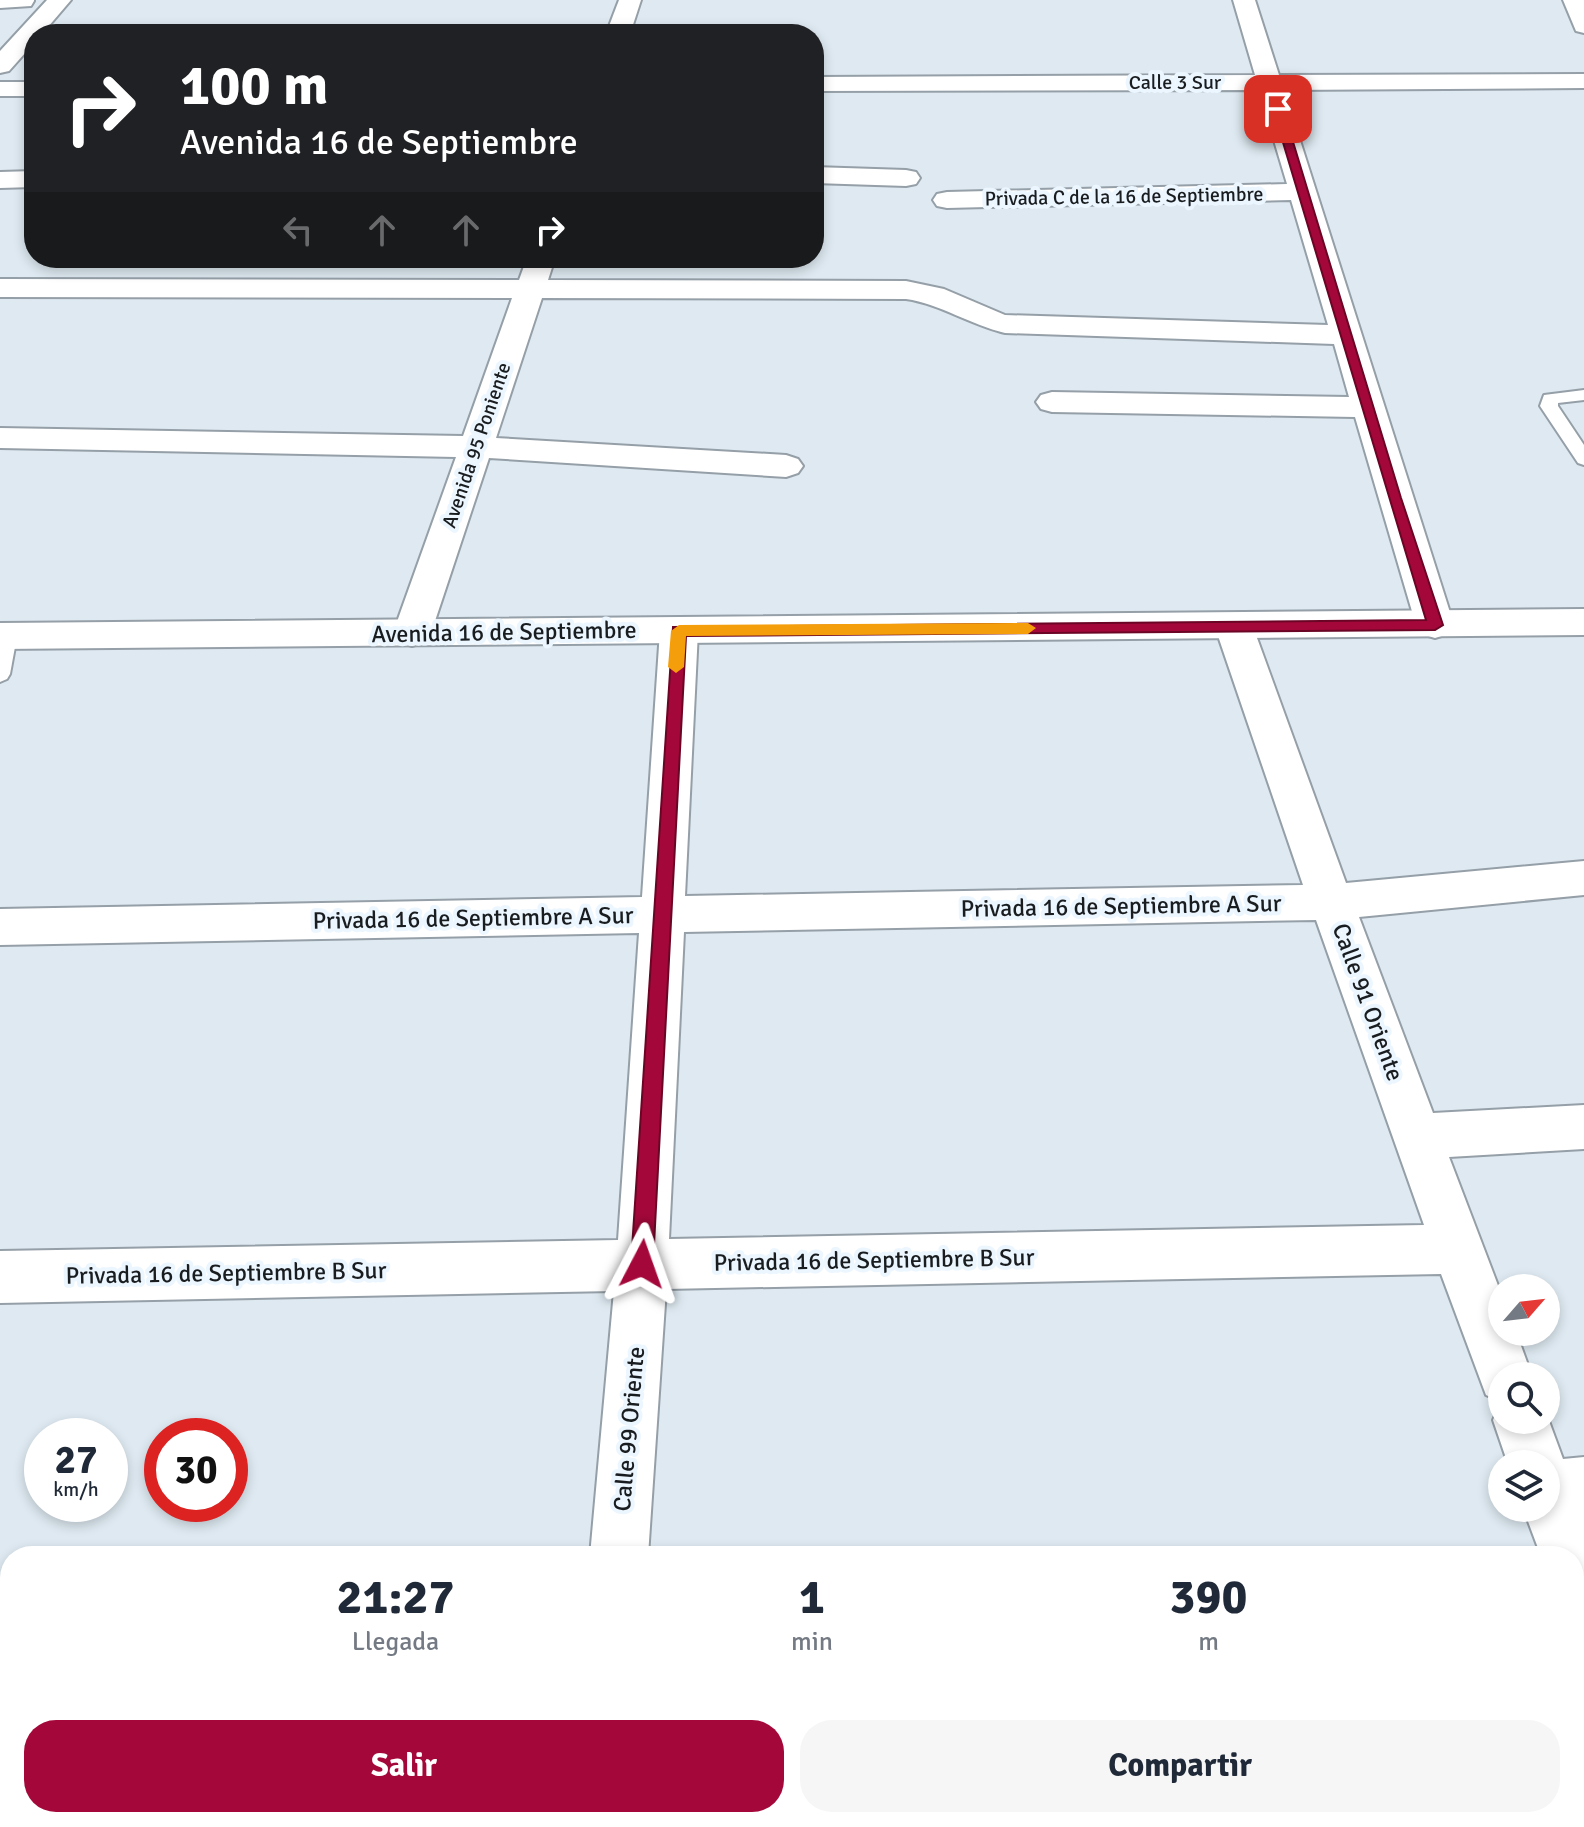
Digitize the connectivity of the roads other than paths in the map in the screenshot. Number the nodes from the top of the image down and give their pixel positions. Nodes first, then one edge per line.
1 (60, 0) edge
2 (630, 0) edge
3 (1244, 0) edge
4 (1574, 0) edge
5 (16, 1) edge
6 (38, 24) edge
7 (622, 24) edge
8 (0, 26) edge
9 (1584, 26) edge
10 (24, 40) edge
11 (0, 66) edge
12 (1270, 81) junction
13 (1584, 81) edge
14 (824, 84) edge
15 (0, 89) edge
16 (24, 89) edge
17 (824, 175) edge
18 (906, 178) dead end
19 (24, 179) edge
20 (0, 180) edge
21 (1301, 192) junction
22 (947, 200) dead end
23 (537, 268) edge
24 (0, 288) edge
25 (530, 289) junction
26 (1347, 335) junction
27 (1584, 395) edge
28 (1052, 402) dead end
29 (1368, 407) junction
30 (0, 438) edge
31 (476, 447) junction
32 (1584, 459) edge
33 (786, 466) dead end
34 (1584, 622) edge
35 (1435, 625) junction
36 (1234, 627) junction
37 (679, 631) junction
38 (412, 633) junction
39 (4, 636) edge
40 (0, 674) edge
41 (1584, 878) edge
42 (1331, 902) junction
43 (665, 914) junction
44 (0, 927) edge
45 (1584, 1127) edge
46 (1417, 1136) junction
47 (1460, 1249) junction
48 (642, 1264) junction
49 (0, 1277) edge
50 (1500, 1362) edge
51 (1584, 1486) edge
52 (1560, 1489) edge
53 (1558, 1522) edge
54 (620, 1546) edge
55 (1566, 1546) edge

1 - 6 street
2 - 7 street
3 - 12 street
4 - 9 street
5 - 8 street
10 - 11 street
12 - 13 street, Calle 3 Sur
12 - 14 street, Calle 3 Sur
12 - 21 street
15 - 16 street
17 - 18 street
19 - 20 street
21 - 22 street, Privada C de la 16 de Septiembre
21 - 26 street
23 - 25 street, Avenida 95 Poniente
24 - 25 street
25 - 26 street
25 - 31 street, Avenida 95 Poniente
26 - 29 street
27 - 32 lane
28 - 29 street
29 - 35 street
30 - 31 street
31 - 33 street
31 - 38 street, Avenida 95 Poniente
34 - 35 street, Avenida 16 de Septiembre
35 - 36 street, Avenida 16 de Septiembre
36 - 37 street, Avenida 16 de Septiembre
36 - 42 street, Calle 91 Oriente
37 - 38 street, Avenida 16 de Septiembre
37 - 43 street, Calle 99 Oriente
38 - 39 street, Avenida 16 de Septiembre
39 - 40 lane
41 - 42 street, Privada 16 de Septiembre A Sur
42 - 43 street, Privada 16 de Septiembre A Sur
42 - 46 street, Calle 91 Oriente
43 - 44 street, Privada 16 de Septiembre A Sur
43 - 48 street, Calle 99 Oriente
45 - 46 street
46 - 47 street, Calle 91 Oriente
47 - 48 street, Privada 16 de Septiembre B Sur
47 - 50 street, Calle 91 Oriente
48 - 49 street, Privada 16 de Septiembre B Sur
48 - 54 street, Calle 99 Oriente
51 - 52 street
53 - 55 street

